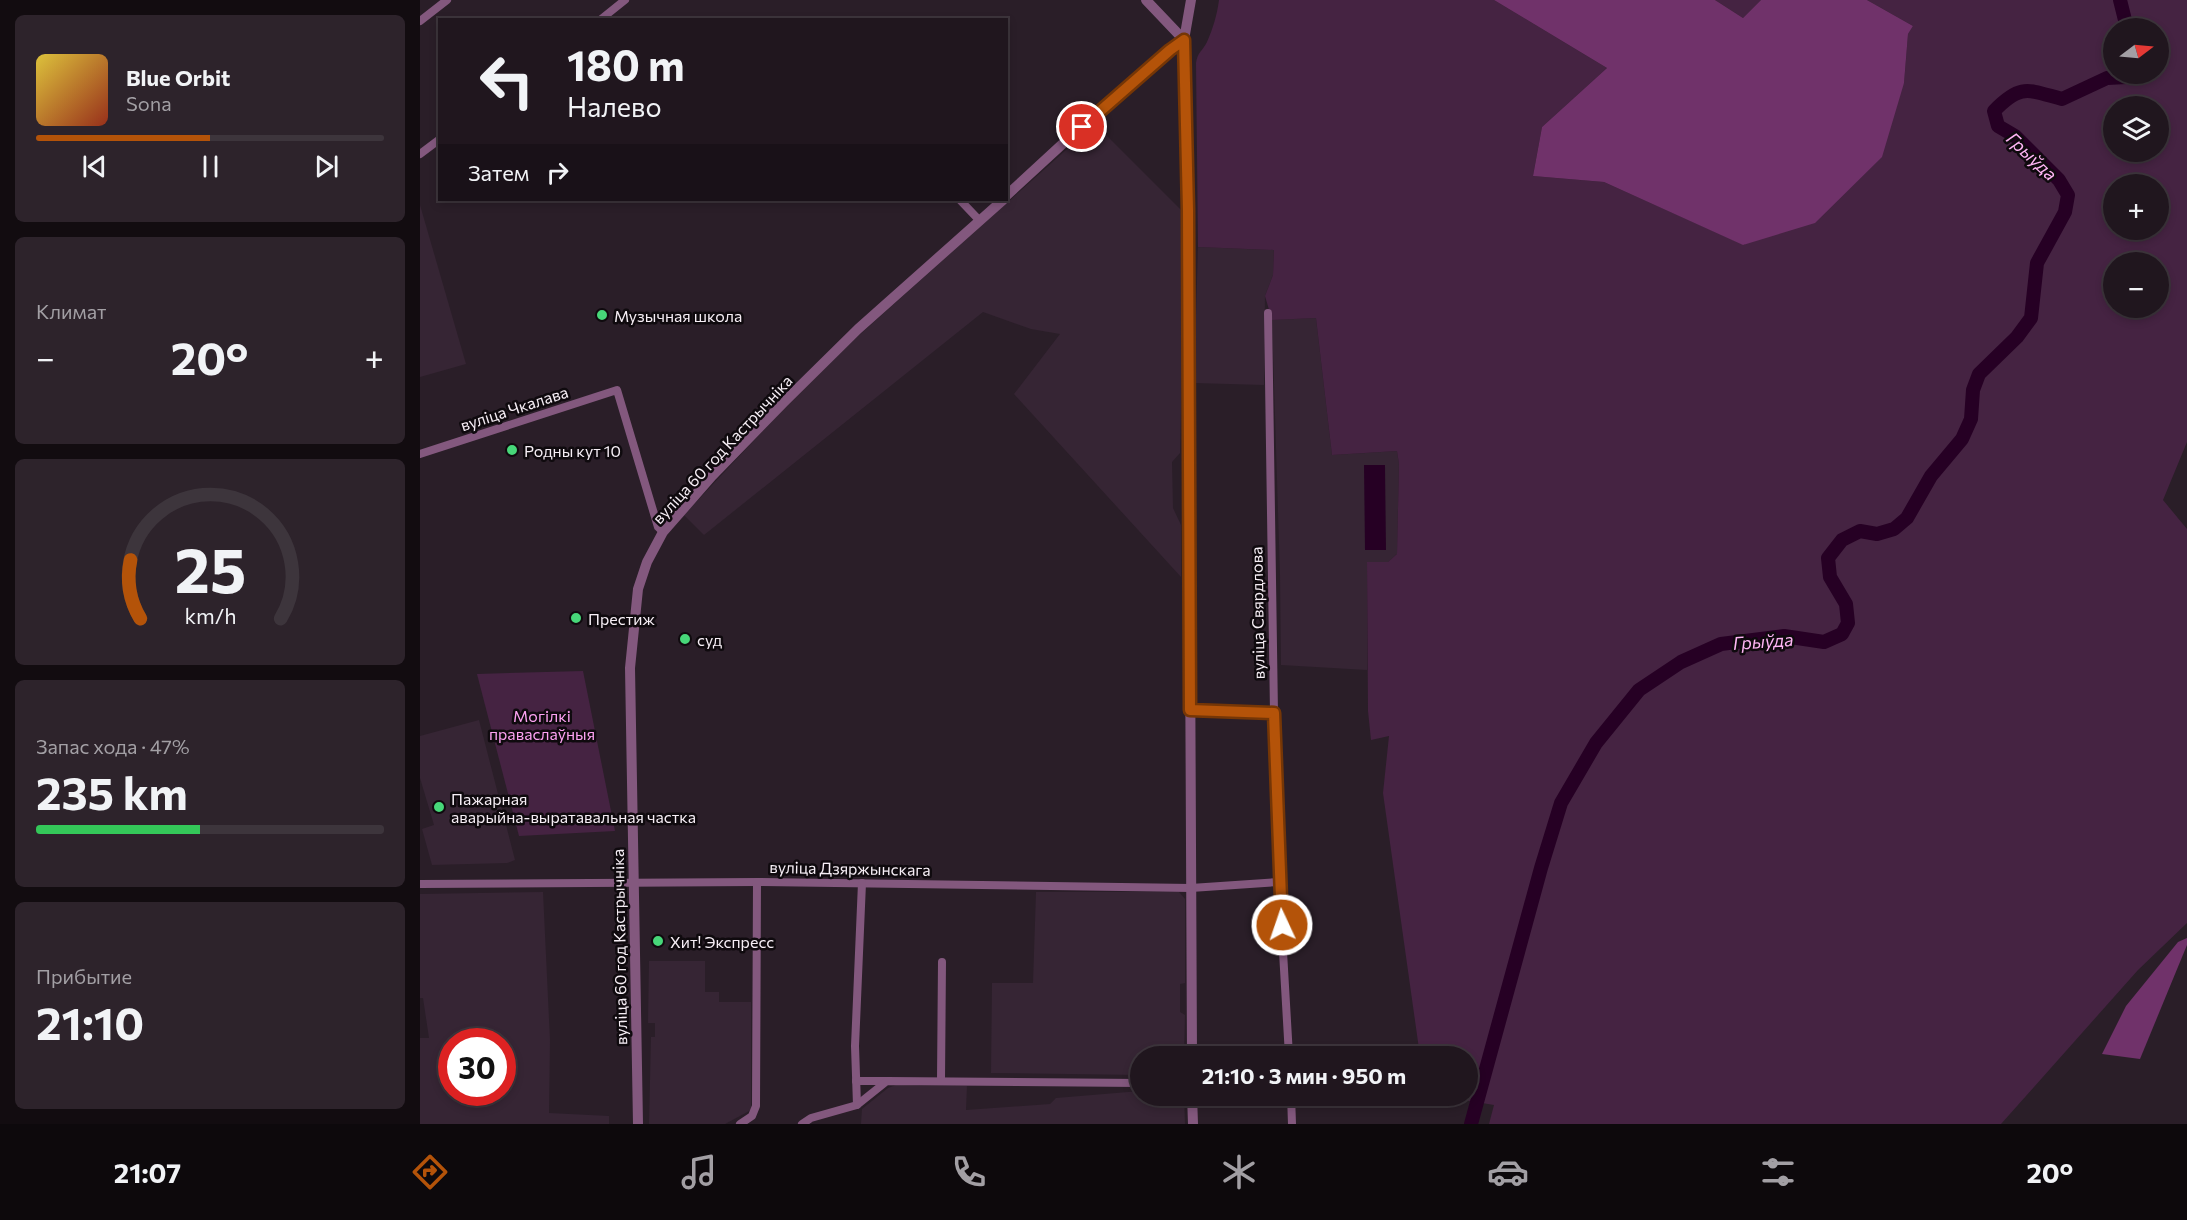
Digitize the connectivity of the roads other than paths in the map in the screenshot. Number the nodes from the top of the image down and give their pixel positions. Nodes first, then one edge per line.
1 (447, 0) edge
2 (625, 0) edge
3 (1146, 0) edge
4 (1191, 0) edge
5 (602, 18) edge
6 (420, 21) edge
7 (1184, 40) junction
8 (438, 140) edge
9 (420, 154) edge
10 (1008, 194) edge
11 (961, 201) edge
12 (1002, 201) edge
13 (980, 221) junction
14 (1268, 313) dead end
15 (420, 454) edge
16 (663, 532) junction
17 (1190, 710) junction
18 (1274, 713) junction
19 (633, 882) junction
20 (758, 882) junction
21 (1279, 882) junction
22 (420, 883) edge
23 (862, 883) junction
24 (1191, 888) junction
25 (942, 962) dead end
26 (1192, 1046) edge
27 (1288, 1046) edge
28 (941, 1080) junction
29 (856, 1081) junction
30 (887, 1081) junction
31 (1130, 1083) edge
32 (856, 1105) junction
33 (1192, 1106) edge
34 (1291, 1106) edge
35 (638, 1124) edge
36 (740, 1124) edge
37 (802, 1124) edge
38 (1193, 1124) edge
39 (1292, 1124) edge

1 - 6 street
2 - 5 street
3 - 7 street
4 - 7 street
7 - 10 street
7 - 17 street
8 - 9 street
11 - 13 street
12 - 13 street, вуліца 60 год Кастрычніка
13 - 16 street, вуліца 60 год Кастрычніка
14 - 18 street, вуліца Свярдлова
15 - 16 street, вуліца Чкалава
16 - 19 street, вуліца 60 год Кастрычніка
17 - 18 street
17 - 24 street
18 - 21 street, вуліца Свярдлова
19 - 20 street, вуліца Дзяржынскага
19 - 22 street, вуліца Дзяржынскага
19 - 35 street, вуліца 60 год Кастрычніка
20 - 23 street, вуліца Дзяржынскага
20 - 36 street
21 - 24 street, вуліца Дзяржынскага
21 - 27 street, вуліца Свярдлова
23 - 24 street, вуліца Дзяржынскага
23 - 29 street
24 - 26 street
25 - 28 street
28 - 30 street
28 - 31 street
29 - 30 street
29 - 32 street
30 - 32 street
32 - 37 street
33 - 38 street
34 - 39 street

